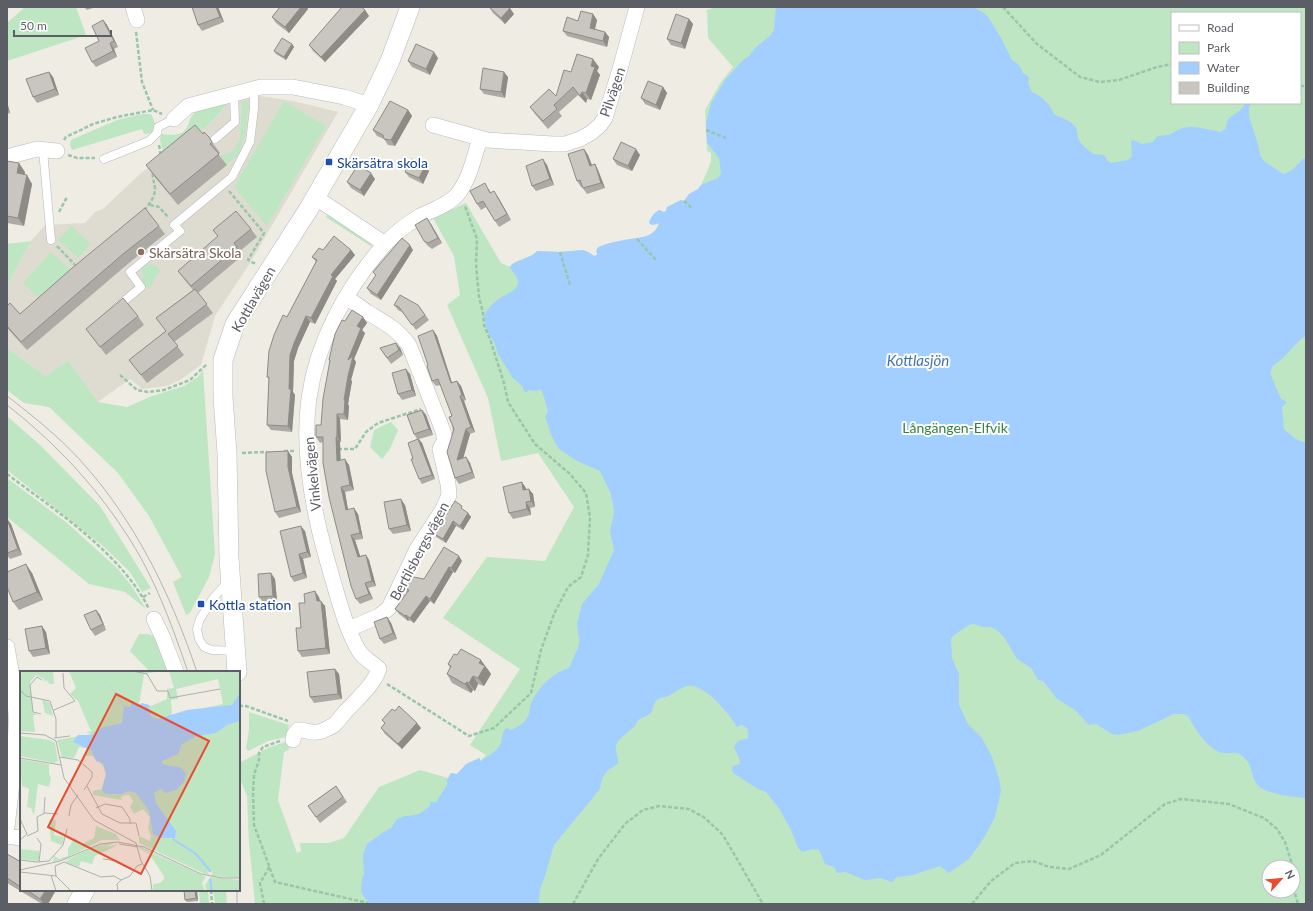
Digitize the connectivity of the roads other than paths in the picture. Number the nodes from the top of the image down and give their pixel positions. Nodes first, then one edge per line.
1 (410, 7) edge
2 (637, 7) edge
3 (254, 89) junction
4 (234, 94) junction
5 (368, 105) junction
6 (174, 119) joint
7 (433, 125) dead end
8 (480, 138) junction
9 (215, 139) dead end
10 (50, 150) joint
11 (7, 157) edge
12 (104, 158) road end
13 (315, 197) junction
14 (51, 240) road end
15 (385, 244) junction
16 (346, 297) junction
17 (110, 312) edge
18 (231, 578) junction
19 (154, 619) road end
20 (348, 629) junction
21 (7, 647) edge
22 (236, 651) junction
23 (176, 671) edge
24 (237, 671) edge
25 (296, 735) road end
26 (7, 826) edge
27 (7, 836) edge
28 (20, 838) edge
29 (84, 891) edge
30 (77, 904) edge

1 - 5 street, Kottlavägen
2 - 8 street, Pilvägen
3 - 4 street
3 - 5 street
3 - 17 lane
4 - 6 street
4 - 9 lane
5 - 13 street, Kottlavägen
6 - 12 lane
7 - 8 street, Pilvägen
8 - 15 street
10 - 11 street
10 - 14 lane
13 - 15 street
13 - 18 street, Kottlavägen
15 - 16 street, Vinkelvägen
16 - 20 street, Vinkelvägen
16 - 20 street, Bertilsbergsvägen
18 - 22 street, Kottlavägen
18 - 22 lane
19 - 23 street
20 - 25 street, Vinkelvägen
21 - 26 street
22 - 24 street, Kottlavägen
27 - 28 street
29 - 30 street

